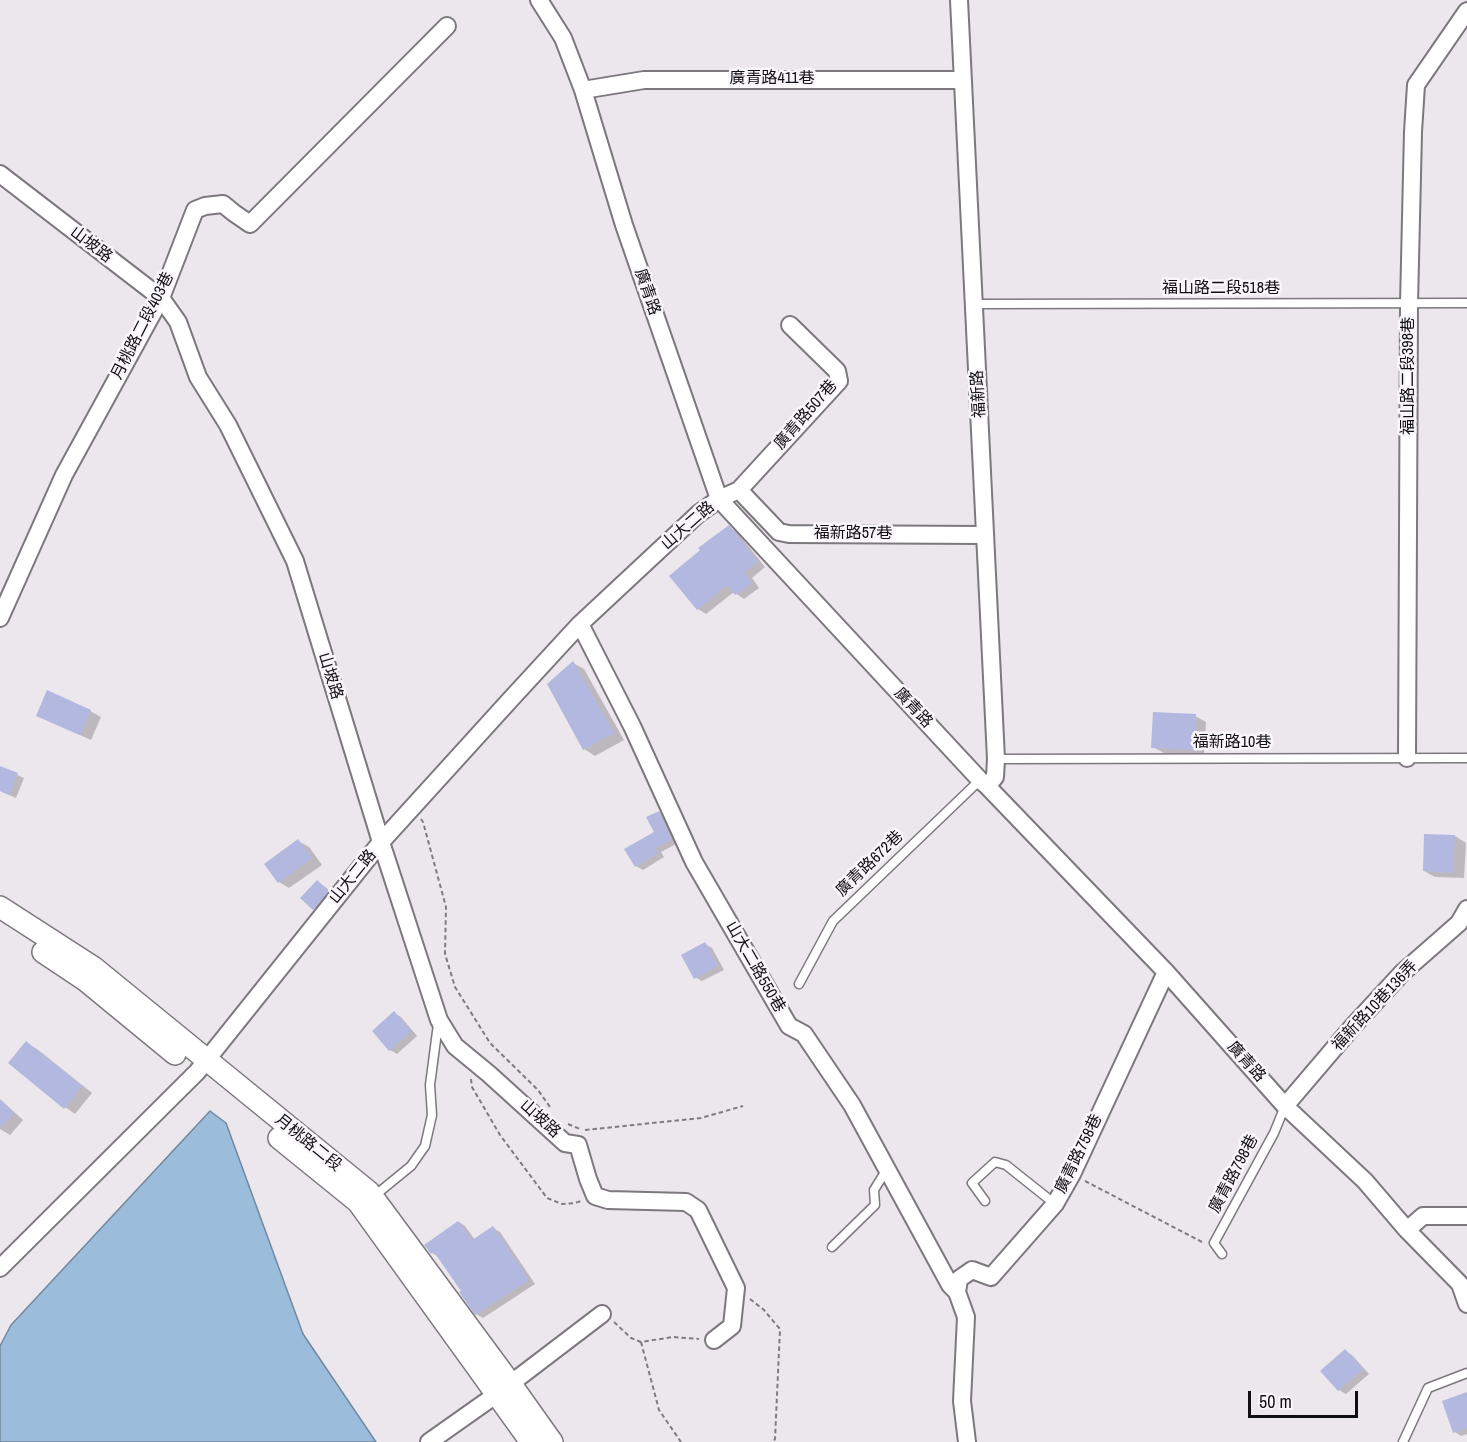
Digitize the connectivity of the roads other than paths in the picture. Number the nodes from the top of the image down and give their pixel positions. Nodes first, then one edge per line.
1 (539, 0) edge
2 (958, 0) edge
3 (1467, 11) edge
4 (447, 26) dead end
5 (962, 80) junction
6 (583, 90) junction
7 (0, 174) edge
8 (161, 298) junction
9 (1467, 303) edge
10 (974, 304) junction
11 (1409, 304) junction
12 (790, 325) dead end
13 (739, 490) junction
14 (719, 499) junction
15 (985, 535) junction
16 (0, 618) edge
17 (580, 624) junction
18 (1407, 758) junction
19 (1467, 758) edge
20 (996, 759) junction
21 (984, 783) junction
22 (381, 842) junction
23 (0, 907) edge
24 (1467, 909) edge
25 (0, 924) edge
26 (1166, 972) junction
27 (799, 984) dead end
28 (439, 1020) junction
29 (202, 1066) junction
30 (1285, 1106) junction
31 (887, 1169) junction
32 (373, 1197) junction
33 (985, 1201) dead end
34 (1055, 1204) junction
35 (1467, 1216) edge
36 (1407, 1230) junction
37 (832, 1247) dead end
38 (1222, 1254) dead end
39 (0, 1268) edge
40 (1464, 1284) edge
41 (957, 1292) junction
42 (1467, 1304) edge
43 (602, 1314) road end
44 (714, 1340) road end
45 (1467, 1373) edge
46 (504, 1388) junction
47 (429, 1442) edge
48 (531, 1442) edge
49 (552, 1442) edge
50 (967, 1442) edge
51 (1403, 1442) edge

1 - 6 street, 廣青路
2 - 5 street, 福新路
3 - 11 street, 福山路二段398巷
4 - 8 street, 月桃路二段403巷
5 - 6 street, 廣青路411巷
5 - 10 street, 福新路
6 - 14 street, 廣青路
7 - 8 street, 山坡路
8 - 16 street, 月桃路二段403巷
8 - 22 street, 山坡路
9 - 11 lane, 福山路二段518巷
10 - 11 lane, 福山路二段518巷
10 - 15 street, 福新路
11 - 18 street, 福山路二段398巷
12 - 13 street, 廣青路507巷
13 - 14 street, 廣青路507巷
13 - 15 street, 福新路57巷
14 - 17 street, 山大二路
14 - 21 street, 廣青路
15 - 20 street, 福新路
17 - 22 street, 山大二路
17 - 31 street, 山大二路550巷
18 - 19 lane, 福新路10巷
18 - 20 lane, 福新路10巷
20 - 21 street, 福新路
21 - 26 street, 廣青路
21 - 27 lane, 廣青路672巷
22 - 28 street, 山坡路
22 - 29 street, 山大二路
23 - 29 street, 月桃路二段
24 - 30 street, 福新路10巷136弄
25 - 29 street, 月桃路二段
26 - 30 street, 廣青路
26 - 34 street, 廣青路758巷
28 - 32 lane
28 - 44 street, 山坡路
29 - 32 street, 月桃路二段
29 - 39 street, 山大二路
29 - 46 street, 月桃路二段
30 - 36 street, 廣青路
30 - 38 lane, 廣青路798巷
31 - 37 lane
31 - 41 street, 山大二路550巷
32 - 46 street, 月桃路二段
33 - 34 lane
34 - 41 street, 廣青路758巷
35 - 36 street
36 - 40 street, 廣青路
40 - 42 street, 廣青路
41 - 50 street, 山大二路550巷
43 - 46 street
45 - 51 lane
46 - 47 street
46 - 48 street, 月桃路二段
46 - 49 street, 月桃路二段

